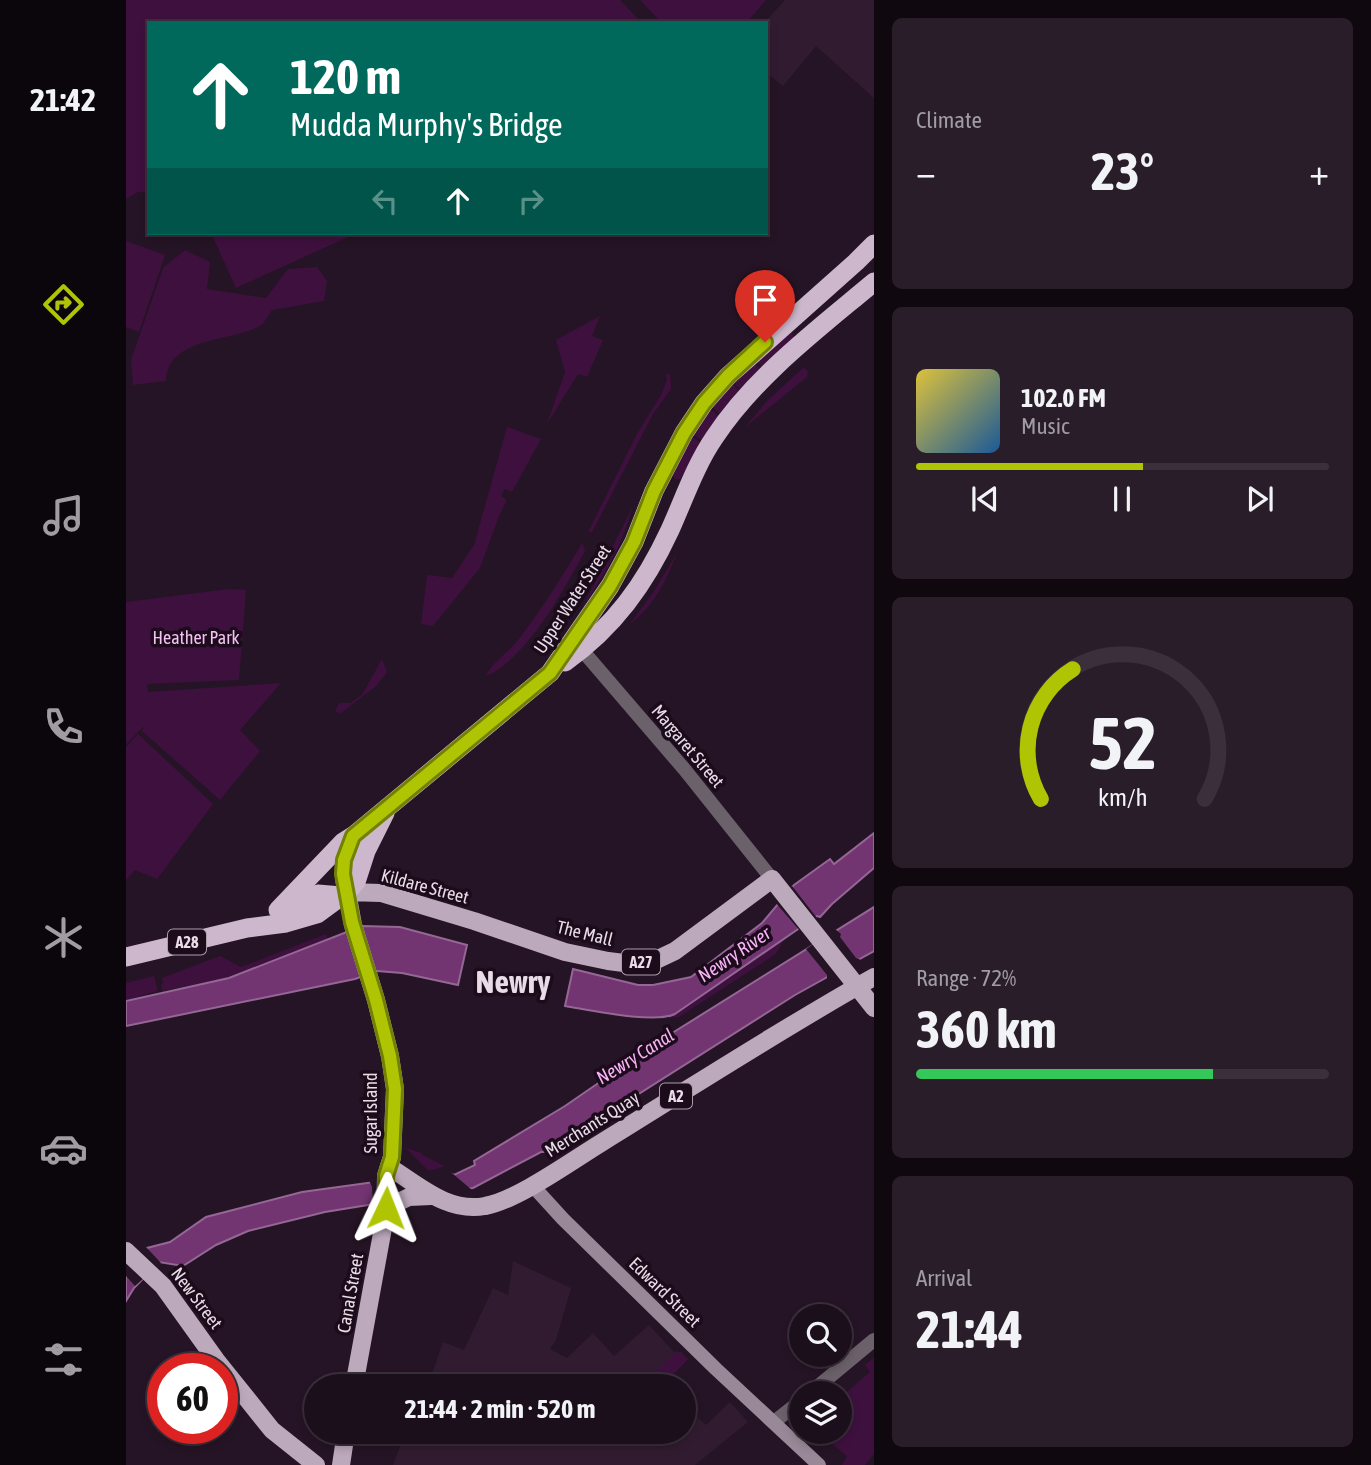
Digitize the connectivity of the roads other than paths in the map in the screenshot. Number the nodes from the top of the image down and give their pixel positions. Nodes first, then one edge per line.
1 (874, 244) edge
2 (874, 282) edge
3 (577, 645) junction
4 (387, 809) junction
5 (353, 836) junction
6 (777, 885) junction
7 (344, 894) junction
8 (278, 909) junction
9 (490, 927) joint
10 (247, 928) junction
11 (126, 957) edge
12 (874, 977) edge
13 (857, 987) junction
14 (874, 1008) edge
15 (392, 1173) junction
16 (532, 1185) junction
17 (431, 1196) junction
18 (389, 1205) junction
19 (130, 1254) edge
20 (874, 1340) edge
21 (356, 1374) edge
22 (824, 1381) edge
23 (789, 1411) edge
24 (774, 1423) junction
25 (344, 1444) edge
26 (316, 1465) edge
27 (341, 1465) edge
28 (819, 1465) edge

1 - 3 highway, Upper Water Street / A28
2 - 3 highway, A28
3 - 4 highway, Upper Water Street / A28
3 - 6 street, Margaret Street
4 - 5 highway, Upper Water Street / A28
4 - 7 highway, Upper Water Street / A28
5 - 7 highway
5 - 8 highway, A28
6 - 9 main road, The Mall / A27
6 - 13 main road
7 - 8 highway, A28
7 - 9 main road, Kildare Street / A27
7 - 10 highway, A28
7 - 15 main road, Sugar Island
8 - 10 highway, A28
10 - 11 highway, A28
12 - 13 main road, Merchants Quay / A2
13 - 14 main road
13 - 16 main road, Merchants Quay / A2
15 - 17 main road, Merchants Quay / A2
15 - 18 main road, Sugar Island
16 - 17 main road, Merchants Quay / A2
16 - 24 main road, Edward Street
17 - 18 main road
18 - 21 main road, Canal Street
19 - 26 main road, New Street
20 - 22 street
23 - 24 street
24 - 28 main road, Edward Street
25 - 27 main road

